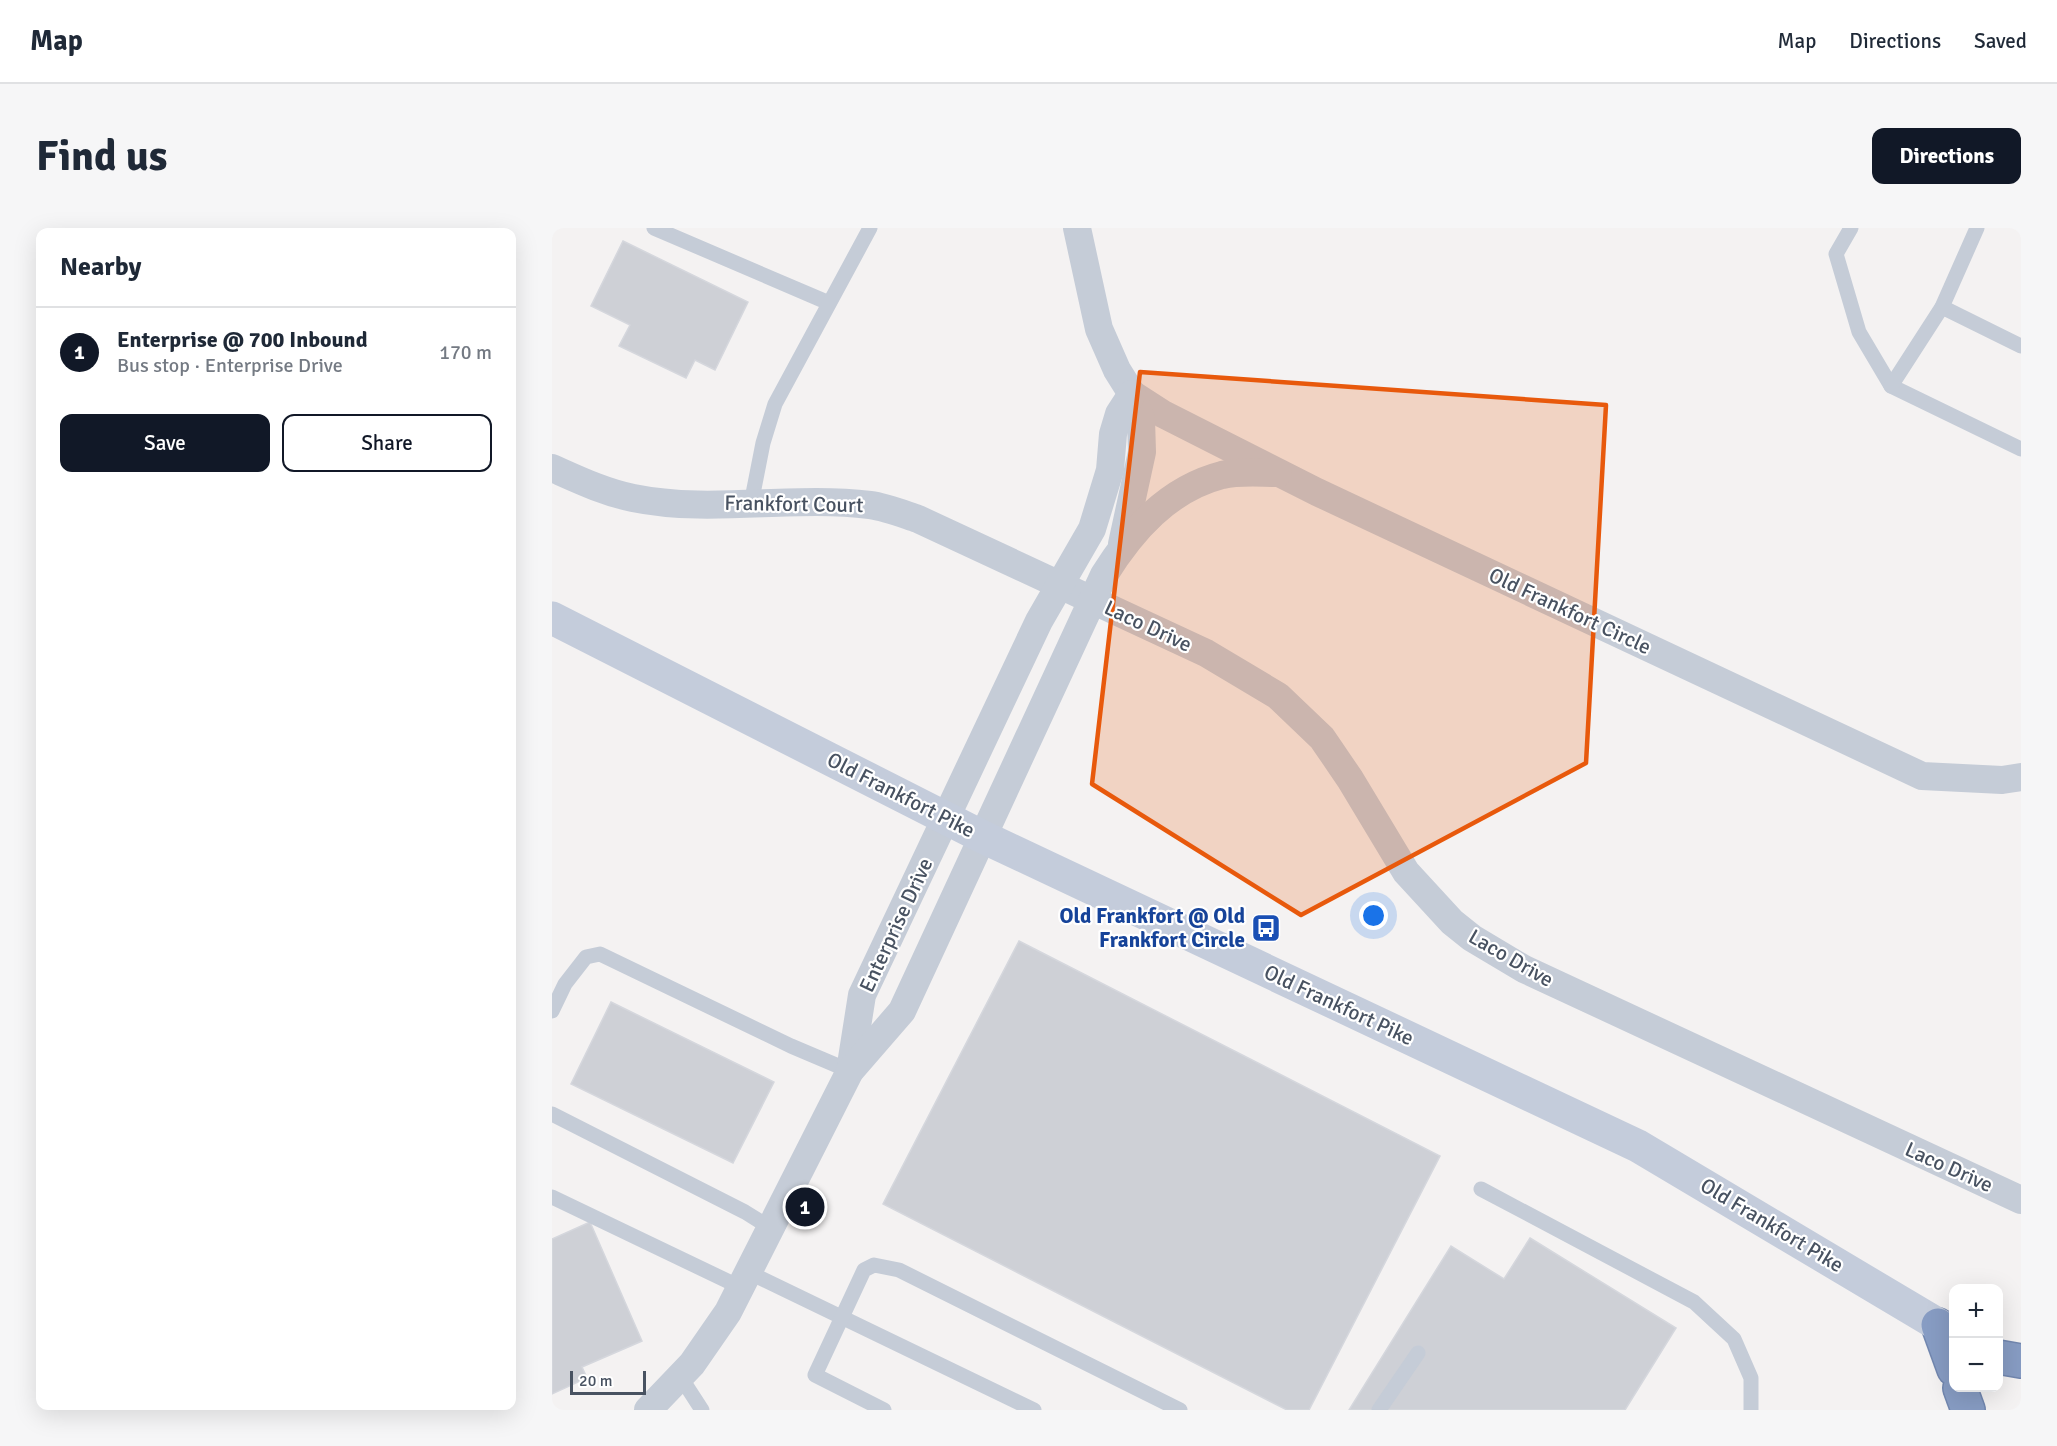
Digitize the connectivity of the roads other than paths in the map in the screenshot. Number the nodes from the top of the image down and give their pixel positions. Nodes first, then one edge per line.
1 (654, 228) edge
2 (870, 228) edge
3 (1077, 228) edge
4 (1851, 228) edge
5 (1977, 228) edge
6 (829, 303) junction
7 (1942, 308) junction
8 (2021, 346) edge
9 (1891, 386) junction
10 (1132, 394) junction
11 (2021, 449) edge
12 (552, 468) edge
13 (1278, 473) junction
14 (751, 504) junction
15 (1121, 548) junction
16 (1061, 584) junction
17 (1093, 600) junction
18 (552, 618) edge
19 (2021, 777) edge
20 (947, 818) junction
21 (983, 837) junction
22 (552, 1011) edge
23 (850, 1071) junction
24 (552, 1114) edge
25 (1481, 1189) dead end
26 (552, 1197) edge
27 (2021, 1200) edge
28 (772, 1229) junction
29 (746, 1281) junction
30 (840, 1318) junction
31 (1946, 1329) edge
32 (1949, 1346) edge
33 (1418, 1353) dead end
34 (2003, 1359) edge
35 (2003, 1361) edge
36 (2021, 1361) edge
37 (2021, 1371) edge
38 (680, 1377) junction
39 (1961, 1392) edge
40 (648, 1410) edge
41 (702, 1410) edge
42 (884, 1410) edge
43 (1034, 1410) edge
44 (1180, 1410) edge
45 (1379, 1410) edge
46 (1751, 1410) edge
47 (1968, 1410) edge

1 - 6 lane
2 - 6 lane
3 - 10 street, Old Frankfort Circle
4 - 9 lane
5 - 7 lane
6 - 14 lane
7 - 8 lane
7 - 9 lane
9 - 11 lane
10 - 13 street, Old Frankfort Circle
10 - 15 street, Old Frankfort Circle
10 - 16 street
12 - 14 street, Frankfort Court
13 - 15 street
13 - 19 street, Old Frankfort Circle
14 - 16 street, Frankfort Court
15 - 17 street
16 - 17 street, Frankfort Court
16 - 20 street
17 - 21 street
17 - 27 street, Laco Drive
18 - 20 main road, Old Frankfort Pike
20 - 21 main road, Old Frankfort Pike
20 - 23 street, Enterprise Drive
21 - 23 street, Enterprise Drive
21 - 31 main road, Old Frankfort Pike
22 - 23 lane
23 - 28 street, Enterprise Drive
24 - 28 lane
25 - 46 lane
26 - 29 lane
28 - 29 street, Enterprise Drive
29 - 30 lane
29 - 38 street, Enterprise Drive
30 - 42 lane
30 - 43 lane
30 - 44 lane
31 - 32 highway
33 - 45 lane
34 - 36 highway
35 - 37 main road
38 - 40 street, Enterprise Drive
38 - 41 lane
39 - 47 highway

